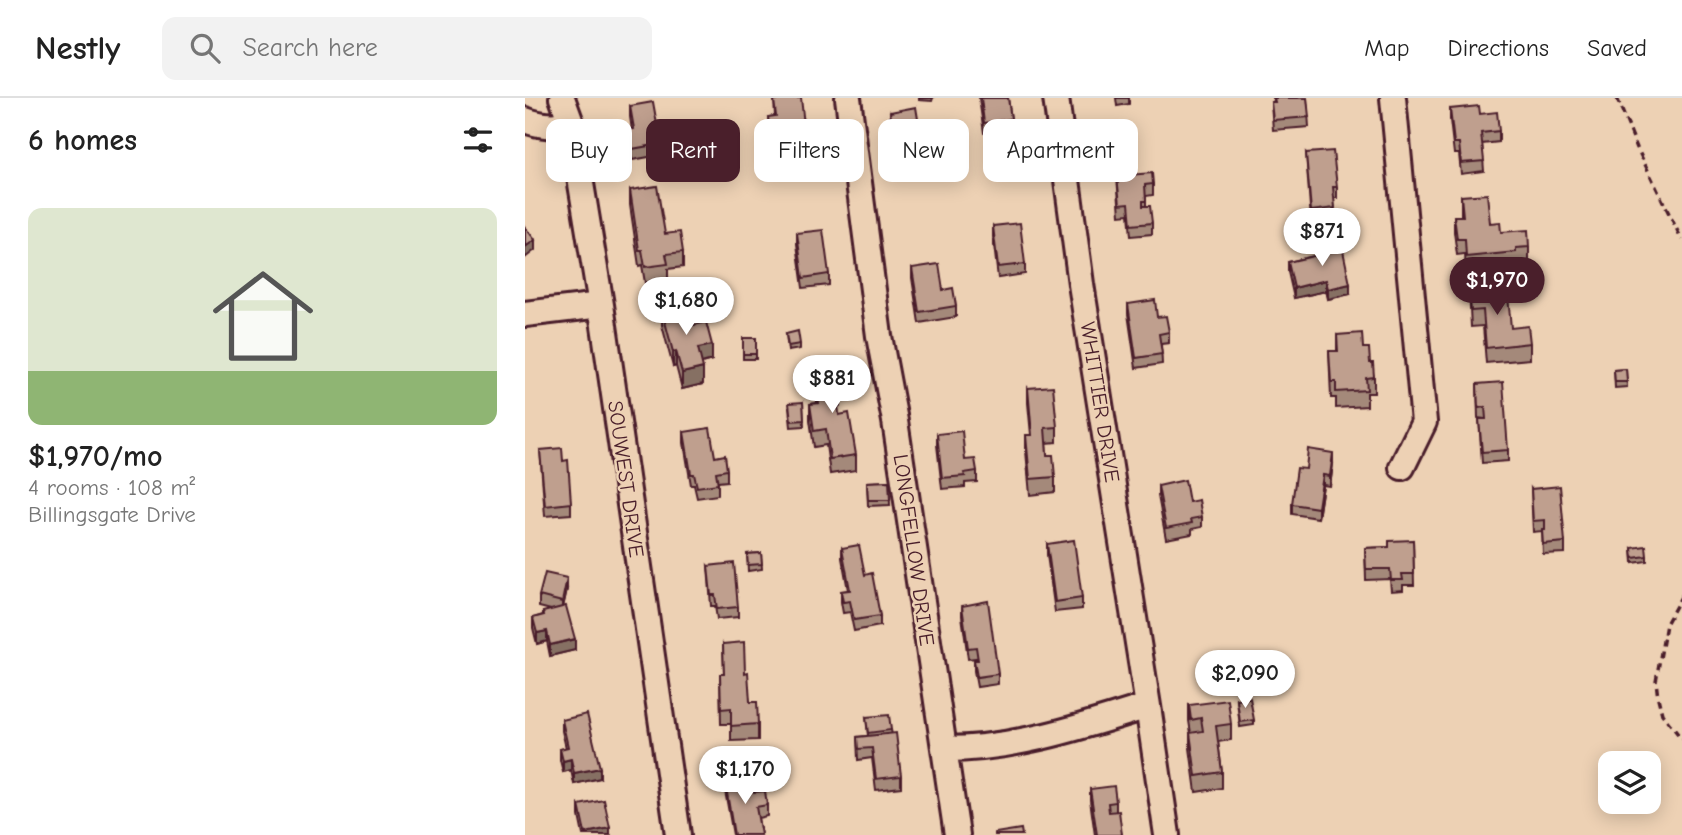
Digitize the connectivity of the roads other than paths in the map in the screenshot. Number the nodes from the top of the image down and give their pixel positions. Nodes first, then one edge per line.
1 (562, 98) edge
2 (848, 98) edge
3 (1056, 98) edge
4 (1393, 98) edge
5 (570, 119) edge
6 (525, 120) edge
7 (546, 126) edge
8 (581, 182) edge
9 (601, 305) junction
10 (525, 314) edge
11 (1402, 467) dead end
12 (1148, 706) junction
13 (945, 749) junction
14 (678, 835) edge
15 (957, 835) edge
16 (1167, 835) edge

1 - 5 street, SOUWEST DRIVE
2 - 13 street, LONGFELLOW DRIVE
3 - 12 street, WHITTIER DRIVE
4 - 11 street
6 - 7 street
8 - 9 street, SOUWEST DRIVE
9 - 10 street
9 - 14 street, SOUWEST DRIVE
12 - 13 street
12 - 16 street, WHITTIER DRIVE
13 - 15 street, LONGFELLOW DRIVE

